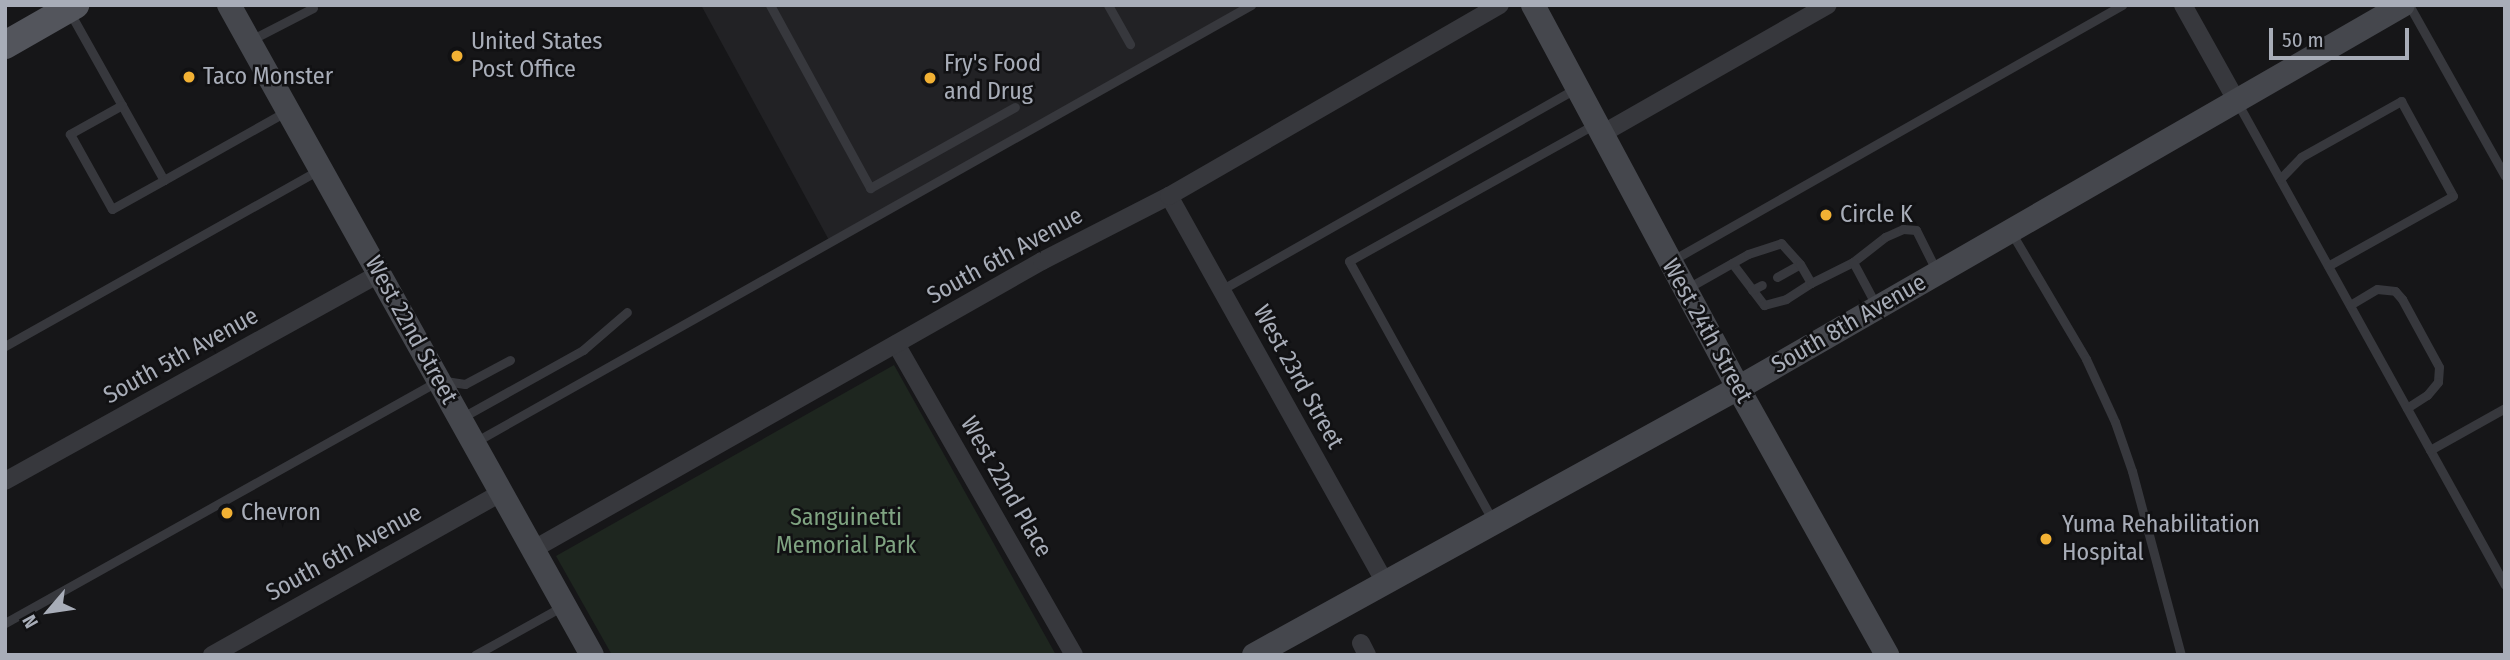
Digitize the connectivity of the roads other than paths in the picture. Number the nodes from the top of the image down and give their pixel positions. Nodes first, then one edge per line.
1 (229, 5) edge
2 (770, 5) edge
3 (1108, 5) edge
4 (1251, 5) edge
5 (1500, 5) edge
6 (1828, 5) edge
7 (2122, 5) edge
8 (2183, 5) edge
9 (2403, 5) edge
10 (2409, 5) edge
11 (72, 7) edge
12 (1537, 7) edge
13 (313, 8) dead end
14 (250, 41) junction
15 (1129, 44) dead end
16 (5, 45) edge
17 (1576, 88) junction
18 (2236, 100) junction
19 (122, 105) junction
20 (1015, 107) dead end
21 (289, 111) junction
22 (1597, 130) junction
23 (321, 168) junction
24 (2505, 176) edge
25 (2280, 179) junction
26 (164, 180) junction
27 (1169, 196) junction
28 (2010, 231) junction
29 (1669, 262) junction
30 (1853, 262) junction
31 (1732, 263) junction
32 (1800, 264) junction
33 (2328, 265) junction
34 (1937, 272) junction
35 (380, 273) junction
36 (1777, 277) dead end
37 (1811, 283) junction
38 (1762, 285) dead end
39 (1221, 290) junction
40 (1684, 290) junction
41 (1752, 290) junction
42 (2350, 305) junction
43 (1877, 308) junction
44 (627, 312) dead end
45 (896, 344) junction
46 (5, 346) edge
47 (510, 360) dead end
48 (439, 380) junction
49 (1738, 388) junction
50 (2407, 408) junction
51 (2505, 408) edge
52 (460, 419) junction
53 (473, 443) junction
54 (2430, 450) junction
55 (5, 481) edge
56 (501, 493) junction
57 (1493, 521) junction
58 (534, 549) junction
59 (1385, 582) junction
60 (2505, 585) edge
61 (565, 605) junction
62 (5, 623) edge
63 (212, 655) edge
64 (475, 655) edge
65 (592, 655) edge
66 (1074, 655) edge
67 (1254, 655) edge
68 (1886, 655) edge
69 (2181, 655) edge

1 - 14 street, West 22nd Street
2 - 20 lane
3 - 15 lane
4 - 53 lane
5 - 27 street, South 6th Avenue
6 - 22 street
7 - 29 lane
8 - 18 street
9 - 18 street, South 8th Avenue
10 - 24 lane
11 - 16 main road
11 - 19 lane
12 - 17 street, West 24th Street
13 - 14 lane
14 - 21 street, West 22nd Street
17 - 22 street, West 24th Street
17 - 39 lane
18 - 25 lane
18 - 28 street, South 8th Avenue
19 - 26 lane
19 - 26 lane
21 - 23 street, West 22nd Street
21 - 26 lane
22 - 29 street, West 24th Street
22 - 57 lane
23 - 35 street, West 22nd Street
23 - 46 lane
25 - 33 lane
25 - 33 lane
27 - 39 street, West 23rd Street
27 - 45 street, South 6th Avenue
28 - 34 street, South 8th Avenue
28 - 69 lane
29 - 40 street, West 24th Street
30 - 34 lane
30 - 37 lane
30 - 43 lane
31 - 32 lane
31 - 40 lane
31 - 41 lane
32 - 36 lane
32 - 37 lane
33 - 42 lane
34 - 43 street, South 8th Avenue
35 - 48 street, West 22nd Street
35 - 55 street, South 5th Avenue
37 - 41 lane
38 - 41 lane
39 - 59 street, West 23rd Street
40 - 49 street, West 24th Street
42 - 50 lane
42 - 50 lane
43 - 49 street, South 8th Avenue
44 - 52 lane
45 - 58 street, South 6th Avenue
45 - 66 street, West 22nd Place
47 - 48 lane
48 - 52 street, West 22nd Street
48 - 62 lane
49 - 57 street, South 8th Avenue
49 - 68 street, West 24th Street
50 - 54 lane
51 - 54 lane
52 - 53 street, West 22nd Street
53 - 56 street, West 22nd Street
54 - 60 lane
56 - 58 street, West 22nd Street
56 - 63 street, South 6th Avenue
57 - 59 street, South 8th Avenue
58 - 61 street, West 22nd Street
59 - 67 street, South 8th Avenue
61 - 64 lane
61 - 65 street, West 22nd Street

